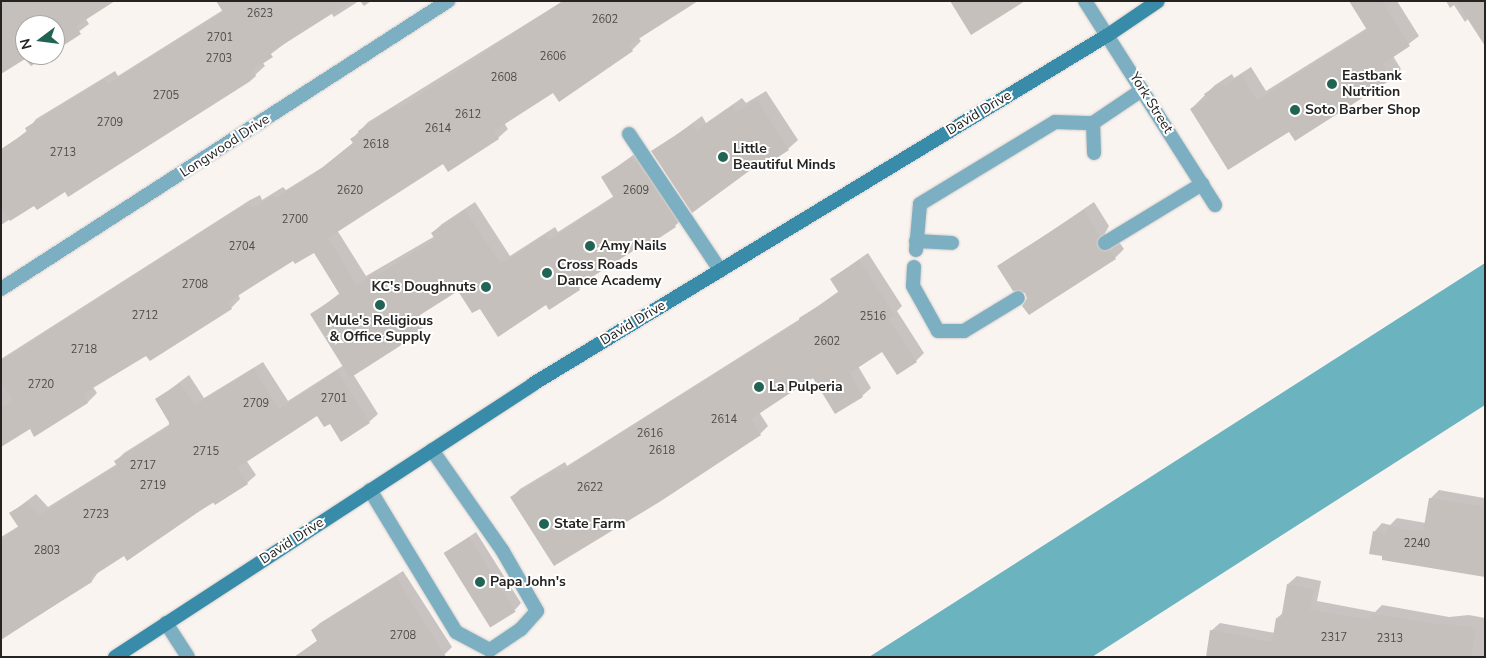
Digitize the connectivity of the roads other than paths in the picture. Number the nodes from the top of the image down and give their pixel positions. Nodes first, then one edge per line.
1 (448, 1) edge
2 (1086, 1) edge
3 (1158, 1) edge
4 (1108, 35) junction
5 (1142, 90) junction
6 (1093, 123) junction
7 (629, 134) dead end
8 (1094, 153) dead end
9 (1202, 184) junction
10 (1215, 206) dead end
11 (952, 243) dead end
12 (1105, 243) dead end
13 (914, 267) dead end
14 (720, 270) junction
15 (1, 288) edge
16 (1018, 298) dead end
17 (432, 450) junction
18 (370, 490) junction
19 (166, 623) junction
20 (115, 657) edge
21 (188, 657) edge

1 - 15 street, Longwood Drive
2 - 4 street, York Street
3 - 4 main road, David Drive
4 - 5 street, York Street
4 - 14 main road, David Drive
5 - 6 street
5 - 9 street, York Street
6 - 8 street
6 - 11 street
7 - 14 street
9 - 10 street, York Street
9 - 12 street
13 - 16 street
14 - 17 main road, David Drive
17 - 18 main road, David Drive
17 - 18 street
18 - 19 main road, David Drive
19 - 20 main road, David Drive
19 - 21 street

